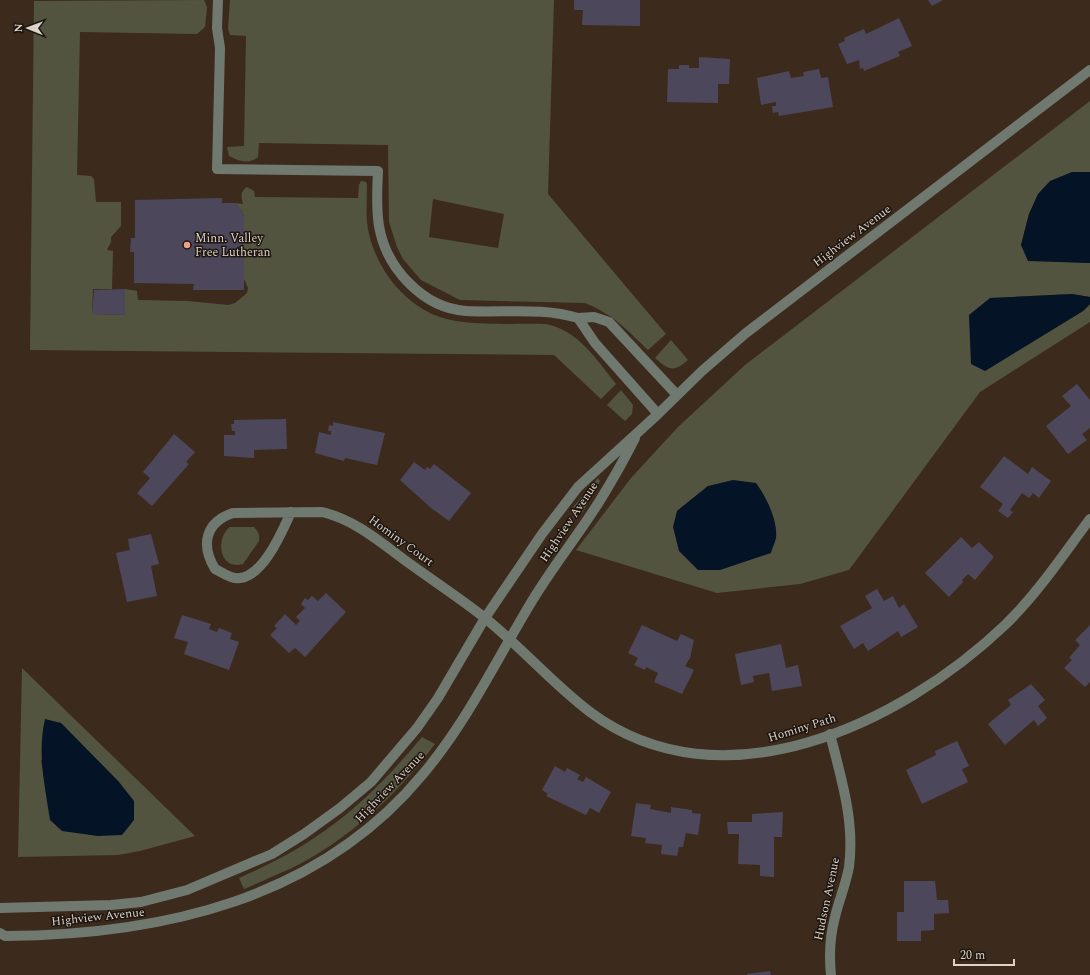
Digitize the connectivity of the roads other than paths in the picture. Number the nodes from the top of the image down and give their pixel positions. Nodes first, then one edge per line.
1 (218, 0) edge
2 (1090, 70) edge
3 (578, 318) junction
4 (677, 395) junction
5 (658, 414) junction
6 (638, 432) junction
7 (291, 512) junction
8 (1090, 519) edge
9 (485, 618) junction
10 (510, 640) junction
11 (830, 734) junction
12 (0, 908) edge
13 (0, 933) edge
14 (831, 975) edge

1 - 3 street
2 - 4 street, Highview Avenue
3 - 4 street
3 - 5 street
4 - 5 street, Highview Avenue
5 - 6 street, Highview Avenue
6 - 9 street, Highview Avenue
6 - 10 street, Highview Avenue
7 - 7 street, Hominy Court
7 - 9 street, Hominy Court
8 - 11 street, Hominy Path
9 - 10 street, Hominy Path
9 - 12 street, Highview Avenue
10 - 11 street, Hominy Path
10 - 13 street, Highview Avenue
11 - 14 street, Hudson Avenue

